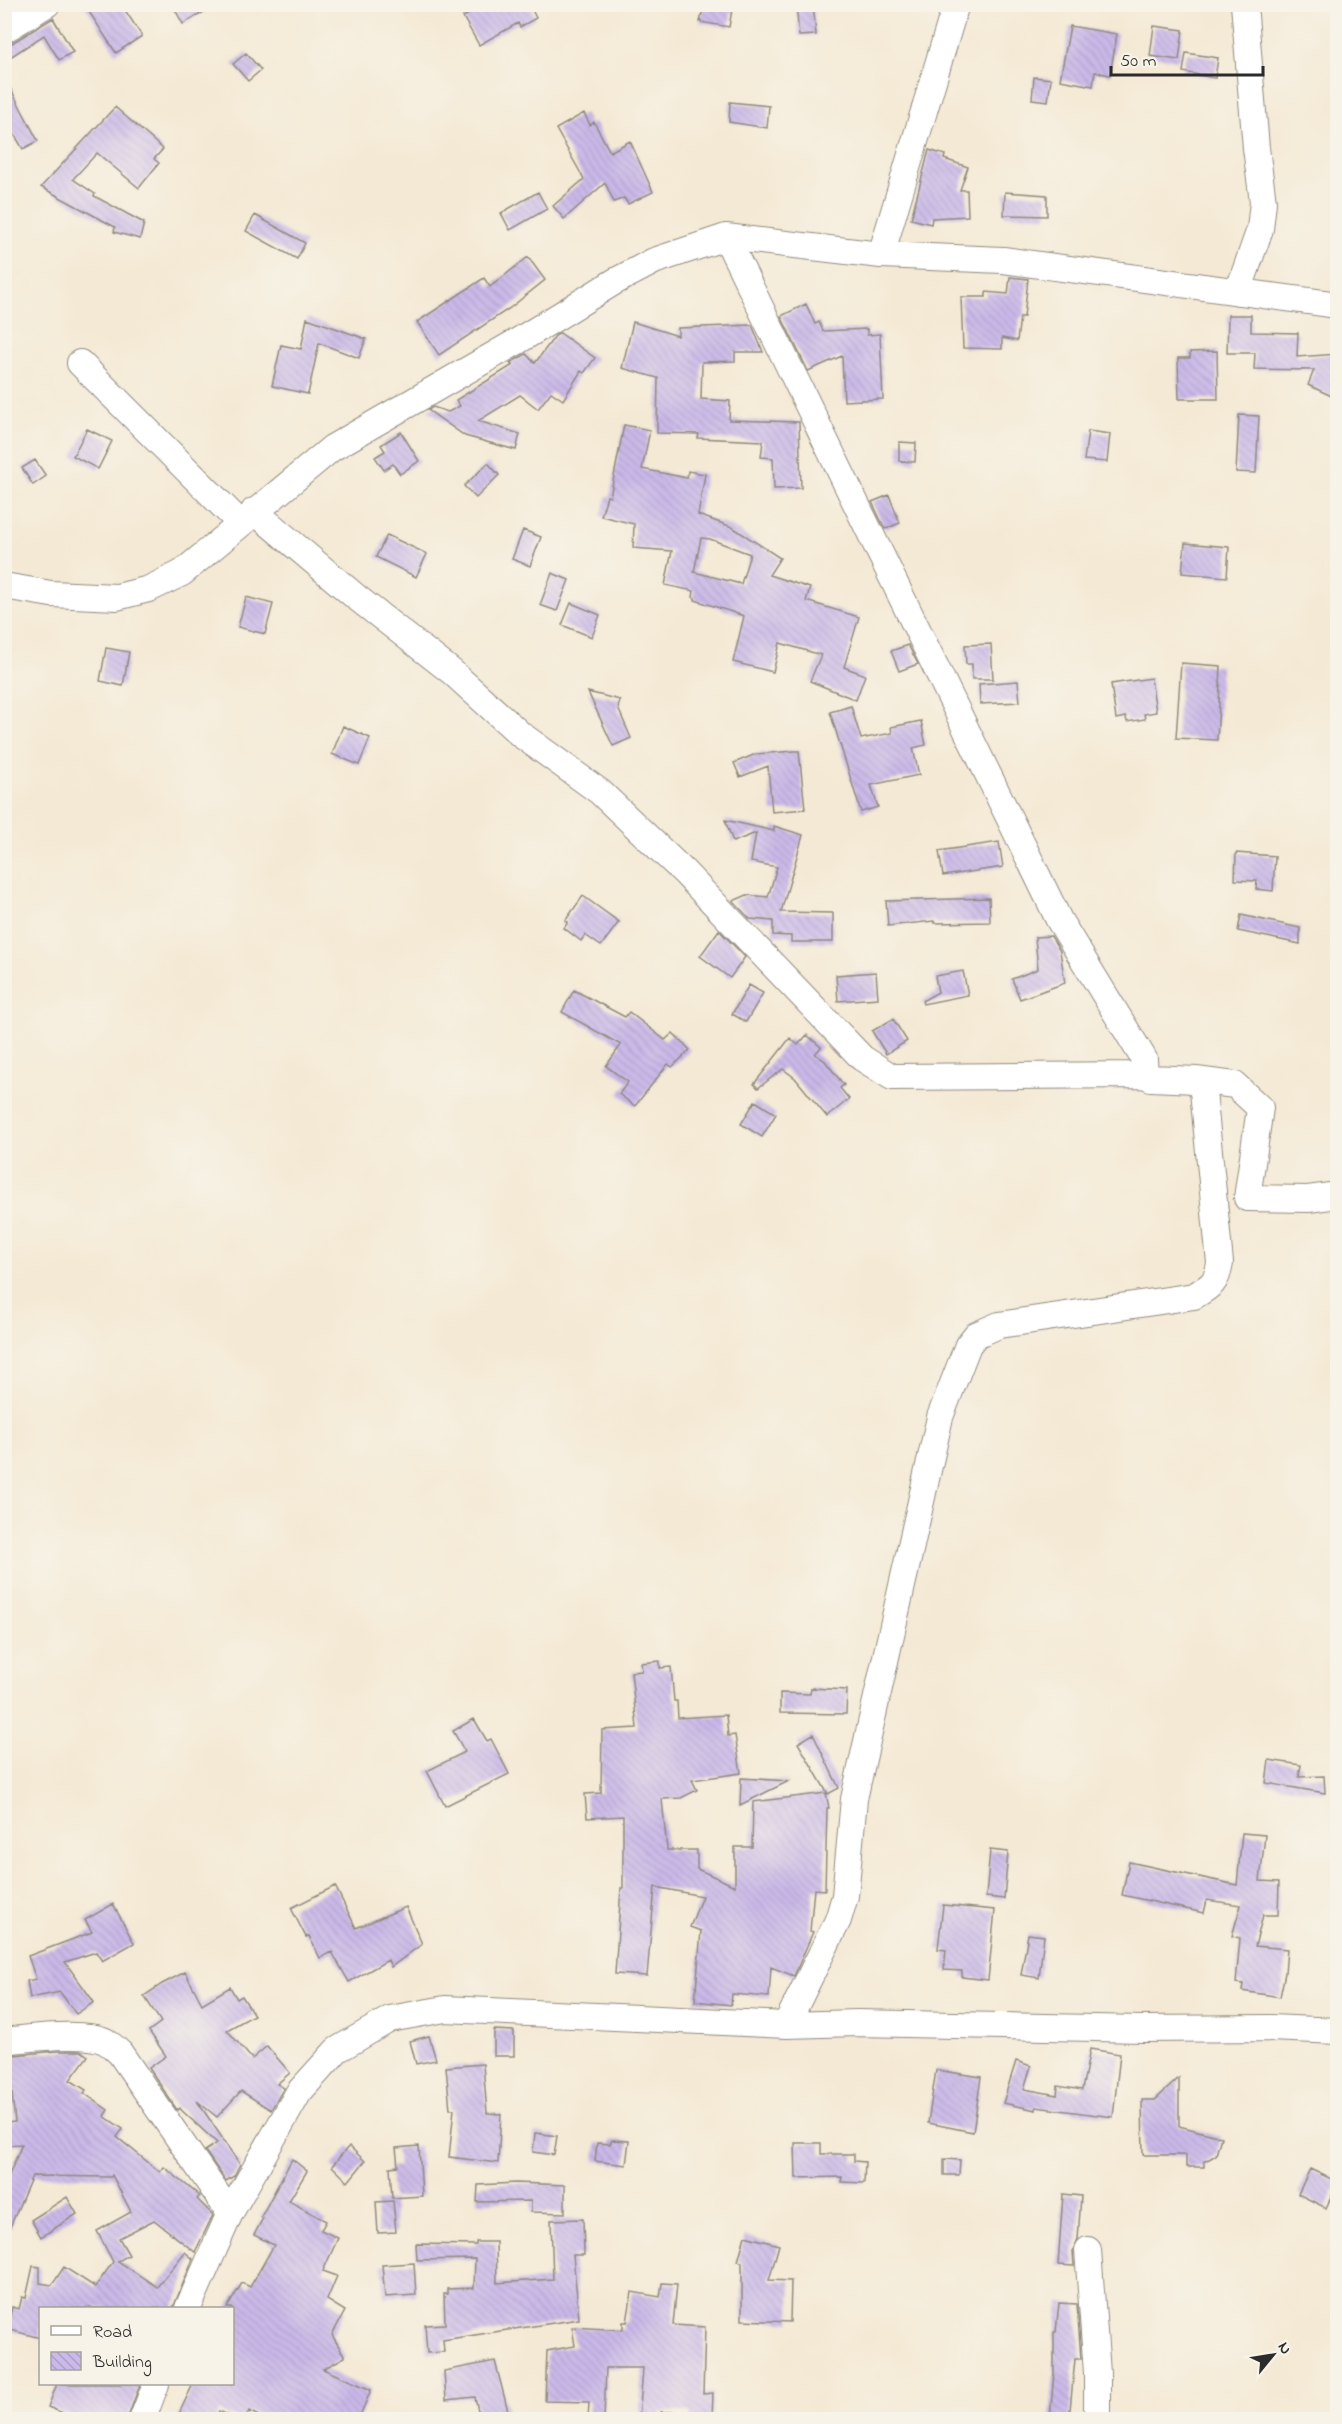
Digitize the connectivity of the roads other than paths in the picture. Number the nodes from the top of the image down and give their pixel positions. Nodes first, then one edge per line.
1 (47, 4) edge
2 (956, 4) edge
3 (1244, 4) edge
4 (4, 30) edge
5 (726, 237) junction
6 (881, 255) junction
7 (1238, 292) junction
8 (1338, 305) edge
9 (80, 363) dead end
10 (247, 517) junction
11 (4, 586) edge
12 (1145, 1075) junction
13 (1196, 1080) junction
14 (1338, 1195) edge
15 (786, 2025) junction
16 (1338, 2031) edge
17 (4, 2041) edge
18 (230, 2213) junction
19 (1088, 2250) dead end
20 (188, 2307) edge
21 (156, 2385) edge
22 (142, 2420) edge
23 (1097, 2420) edge

1 - 4 street
2 - 6 street
3 - 7 street
5 - 6 street
5 - 10 street
5 - 12 street
6 - 7 street
7 - 8 street
9 - 10 street
10 - 11 street
10 - 12 street
12 - 13 street
13 - 14 street
13 - 15 street
15 - 16 street
15 - 18 street
17 - 18 street
18 - 20 street
19 - 23 street
21 - 22 street

